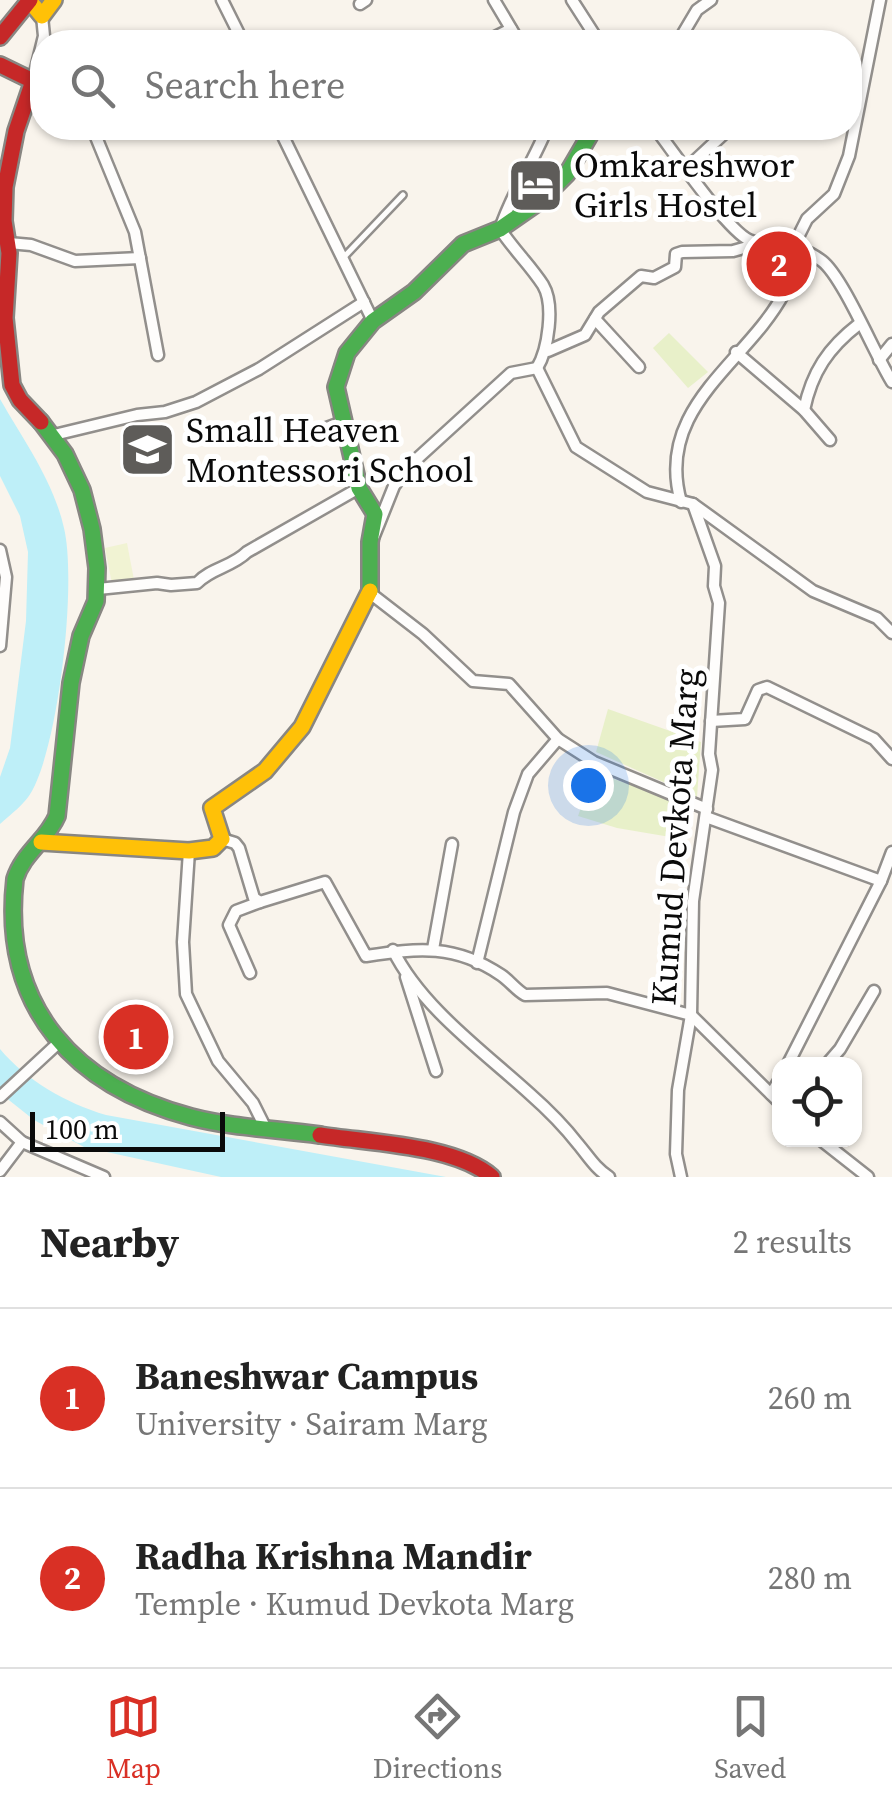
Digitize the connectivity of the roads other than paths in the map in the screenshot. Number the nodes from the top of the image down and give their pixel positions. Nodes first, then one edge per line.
1 (29, 0) edge
2 (54, 0) edge
3 (222, 0) edge
4 (494, 0) edge
5 (572, 0) edge
6 (711, 0) edge
7 (880, 2) edge
8 (9, 10) edge
9 (892, 10) edge
10 (42, 16) junction
11 (511, 29) edge
12 (43, 30) edge
13 (237, 30) edge
14 (591, 30) edge
15 (686, 30) edge
16 (0, 37) edge
17 (0, 65) edge
18 (30, 81) edge
19 (862, 91) edge
20 (30, 95) edge
21 (97, 140) edge
22 (285, 140) edge
23 (541, 140) edge
24 (587, 140) edge
25 (664, 140) edge
26 (717, 140) edge
27 (852, 140) edge
28 (686, 169) junction
29 (403, 195) dead end
30 (500, 229) junction
31 (9, 243) junction
32 (759, 244) junction
33 (794, 245) junction
34 (140, 258) junction
35 (344, 258) junction
36 (364, 302) junction
37 (596, 319) junction
38 (373, 320) junction
39 (859, 324) junction
40 (892, 344) edge
41 (548, 351) junction
42 (736, 352) junction
43 (158, 355) dead end
44 (878, 360) junction
45 (638, 367) dead end
46 (537, 368) junction
47 (892, 382) edge
48 (804, 410) junction
49 (344, 419) junction
50 (306, 433) dead end
51 (54, 435) junction
52 (830, 440) dead end
53 (358, 488) junction
54 (687, 503) junction
55 (370, 542) junction
56 (0, 550) edge
57 (3, 577) edge
58 (98, 590) junction
59 (370, 594) junction
60 (1, 626) edge
61 (892, 633) edge
62 (0, 646) edge
63 (711, 721) junction
64 (558, 739) junction
65 (892, 758) edge
66 (707, 813) junction
67 (222, 838) junction
68 (41, 842) junction
69 (452, 844) dead end
70 (189, 851) junction
71 (892, 852) edge
72 (881, 881) junction
73 (265, 901) junction
74 (433, 949) junction
75 (393, 950) junction
76 (477, 963) junction
77 (404, 972) junction
78 (250, 973) dead end
79 (874, 992) dead end
80 (692, 1016) junction
81 (50, 1051) junction
82 (792, 1057) edge
83 (833, 1057) edge
84 (436, 1071) dead end
85 (772, 1096) edge
86 (0, 1097) edge
87 (0, 1122) edge
88 (265, 1127) junction
89 (22, 1142) junction
90 (830, 1147) edge
91 (0, 1170) edge
92 (104, 1177) edge
93 (492, 1177) edge
94 (609, 1177) edge
95 (680, 1177) edge
96 (868, 1177) edge

1 - 8 main road
1 - 10 main road
2 - 10 main road
3 - 13 street
4 - 11 street
5 - 14 street
6 - 15 street
7 - 9 street
7 - 19 street
8 - 16 main road
10 - 12 street
17 - 18 main road
20 - 31 main road
21 - 34 street
22 - 35 street
23 - 30 street
24 - 30 main road
25 - 28 street
26 - 28 street
27 - 33 street
28 - 32 street
29 - 35 lane
30 - 38 main road
30 - 41 street
31 - 34 street
31 - 51 main road
32 - 33 street
32 - 37 street
32 - 42 street, Kumud Devkota Marg
33 - 39 street
34 - 43 street
35 - 36 street
36 - 38 street
36 - 51 street
37 - 41 street
37 - 45 street
38 - 49 main road
39 - 44 street
39 - 48 street
40 - 44 street
41 - 46 street
42 - 48 street
42 - 54 street, Kumud Devkota Marg
44 - 47 street
46 - 54 street
46 - 55 street
48 - 52 street
49 - 50 lane
49 - 53 main road
51 - 58 main road
53 - 55 main road
53 - 58 street
54 - 61 street
54 - 63 street, Kumud Devkota Marg
55 - 59 main road
56 - 57 street
57 - 60 street
58 - 68 main road
59 - 64 street
59 - 67 main road
60 - 62 street
63 - 65 street
63 - 66 street, Kumud Devkota Marg
64 - 66 street
64 - 76 street
66 - 72 street
66 - 80 street, Kumud Devkota Marg
67 - 70 main road
67 - 73 street
68 - 70 main road
68 - 81 main road
69 - 74 street
70 - 88 street
71 - 72 street
72 - 82 street
73 - 75 street
73 - 78 street
74 - 75 street
74 - 76 street
75 - 77 street
76 - 80 street
77 - 84 street
77 - 94 street
79 - 83 street
80 - 85 street
80 - 95 street, Kumud Devkota Marg
81 - 86 street
81 - 88 main road
87 - 89 street
88 - 93 main road
89 - 91 street
89 - 92 street
90 - 96 street

